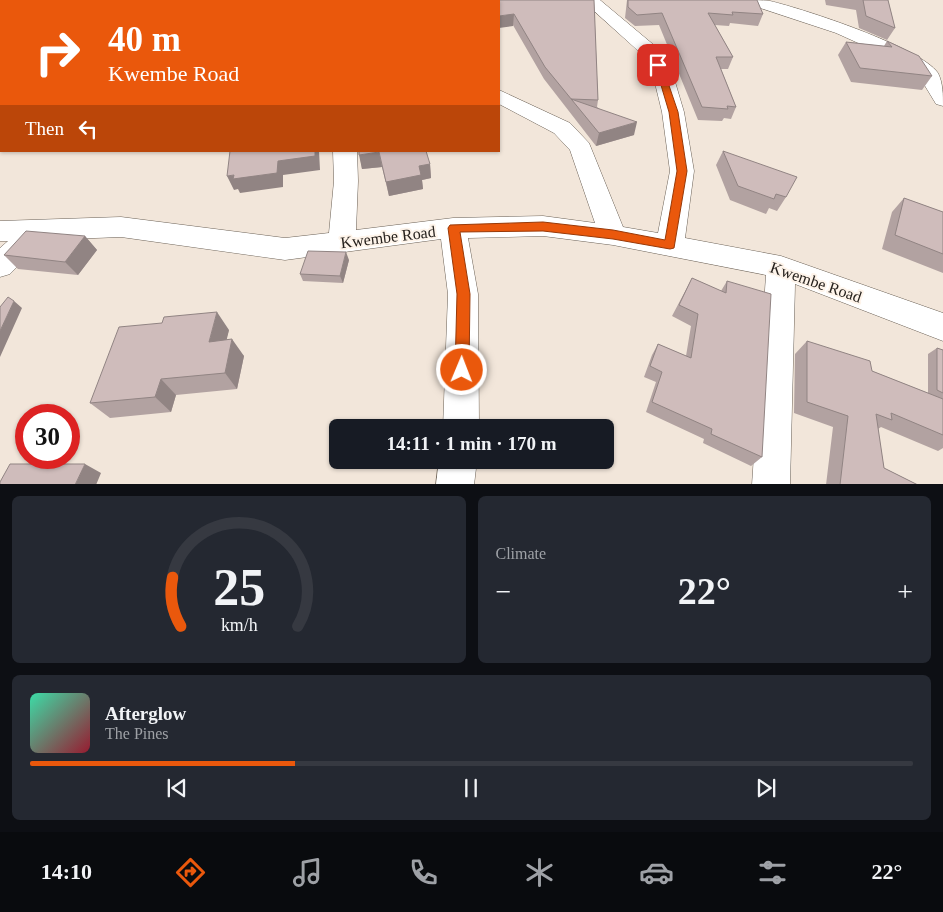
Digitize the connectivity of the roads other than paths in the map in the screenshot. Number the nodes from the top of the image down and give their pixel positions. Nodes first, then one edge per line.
1 (590, 0) edge
2 (751, 0) edge
3 (500, 97) edge
4 (943, 100) edge
5 (345, 152) edge
6 (454, 228) junction
7 (36, 229) junction
8 (0, 231) edge
9 (613, 235) junction
10 (342, 243) junction
11 (670, 245) junction
12 (0, 266) edge
13 (781, 267) junction
14 (943, 327) edge
15 (461, 419) edge
16 (457, 469) edge
17 (455, 484) edge
18 (771, 484) edge

1 - 11 street
2 - 4 street
3 - 9 street
5 - 10 street
6 - 9 street, Kwembe Road
6 - 10 street, Kwembe Road
6 - 15 street
7 - 8 street, Kwembe Road
7 - 10 street, Kwembe Road
7 - 12 street
9 - 11 street, Kwembe Road
11 - 13 street, Kwembe Road
13 - 14 street, Kwembe Road
13 - 18 street
16 - 17 street

